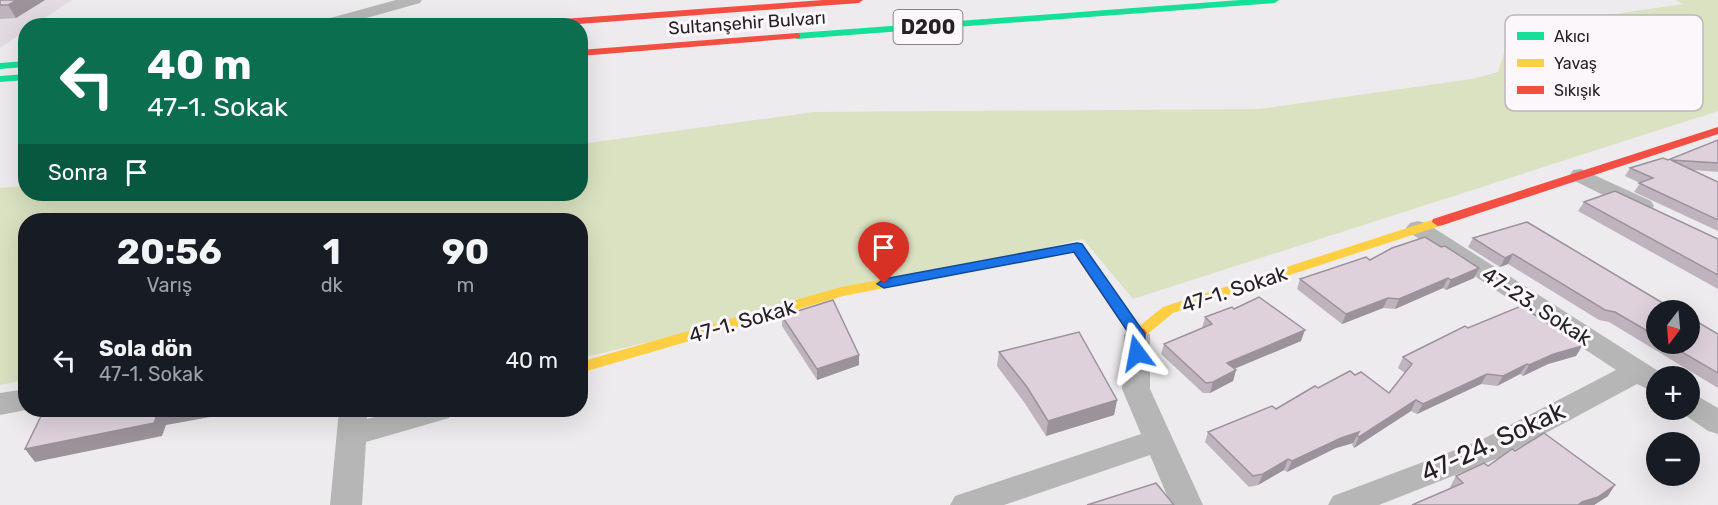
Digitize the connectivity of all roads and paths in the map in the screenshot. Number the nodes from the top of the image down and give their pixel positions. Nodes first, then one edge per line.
1 (414, 0) edge
2 (859, 0) edge
3 (1275, 0) edge
4 (348, 18) edge
5 (588, 20) edge
6 (588, 52) edge
7 (18, 65) edge
8 (0, 66) edge
9 (18, 78) edge
10 (0, 79) edge
11 (1718, 129) edge
12 (1581, 175) junction
13 (1665, 217) edge
14 (1418, 228) junction
15 (1137, 334) junction
16 (588, 366) edge
17 (1646, 376) edge
18 (1646, 377) edge
19 (18, 401) edge
20 (0, 404) edge
21 (1700, 411) edge
22 (388, 417) edge
23 (352, 422) edge
24 (1718, 423) edge
25 (1158, 440) junction
26 (346, 505) edge
27 (966, 505) edge
28 (1187, 505) edge
29 (1344, 505) edge

1 - 4 street
2 - 5 main road, Sultanşehir Bulvarı
3 - 6 main road, Sultanşehir Bulvarı / D200
7 - 8 main road
9 - 10 main road
11 - 12 main road, 47-1. Sokak
12 - 13 street
12 - 14 main road, 47-1. Sokak
14 - 15 main road, 47-1. Sokak
14 - 17 street, 47-23. Sokak
15 - 16 main road, 47-1. Sokak
15 - 25 street
18 - 29 street, 47-24. Sokak
19 - 20 street
21 - 24 street
22 - 23 street
23 - 26 street
25 - 27 street
25 - 28 street

